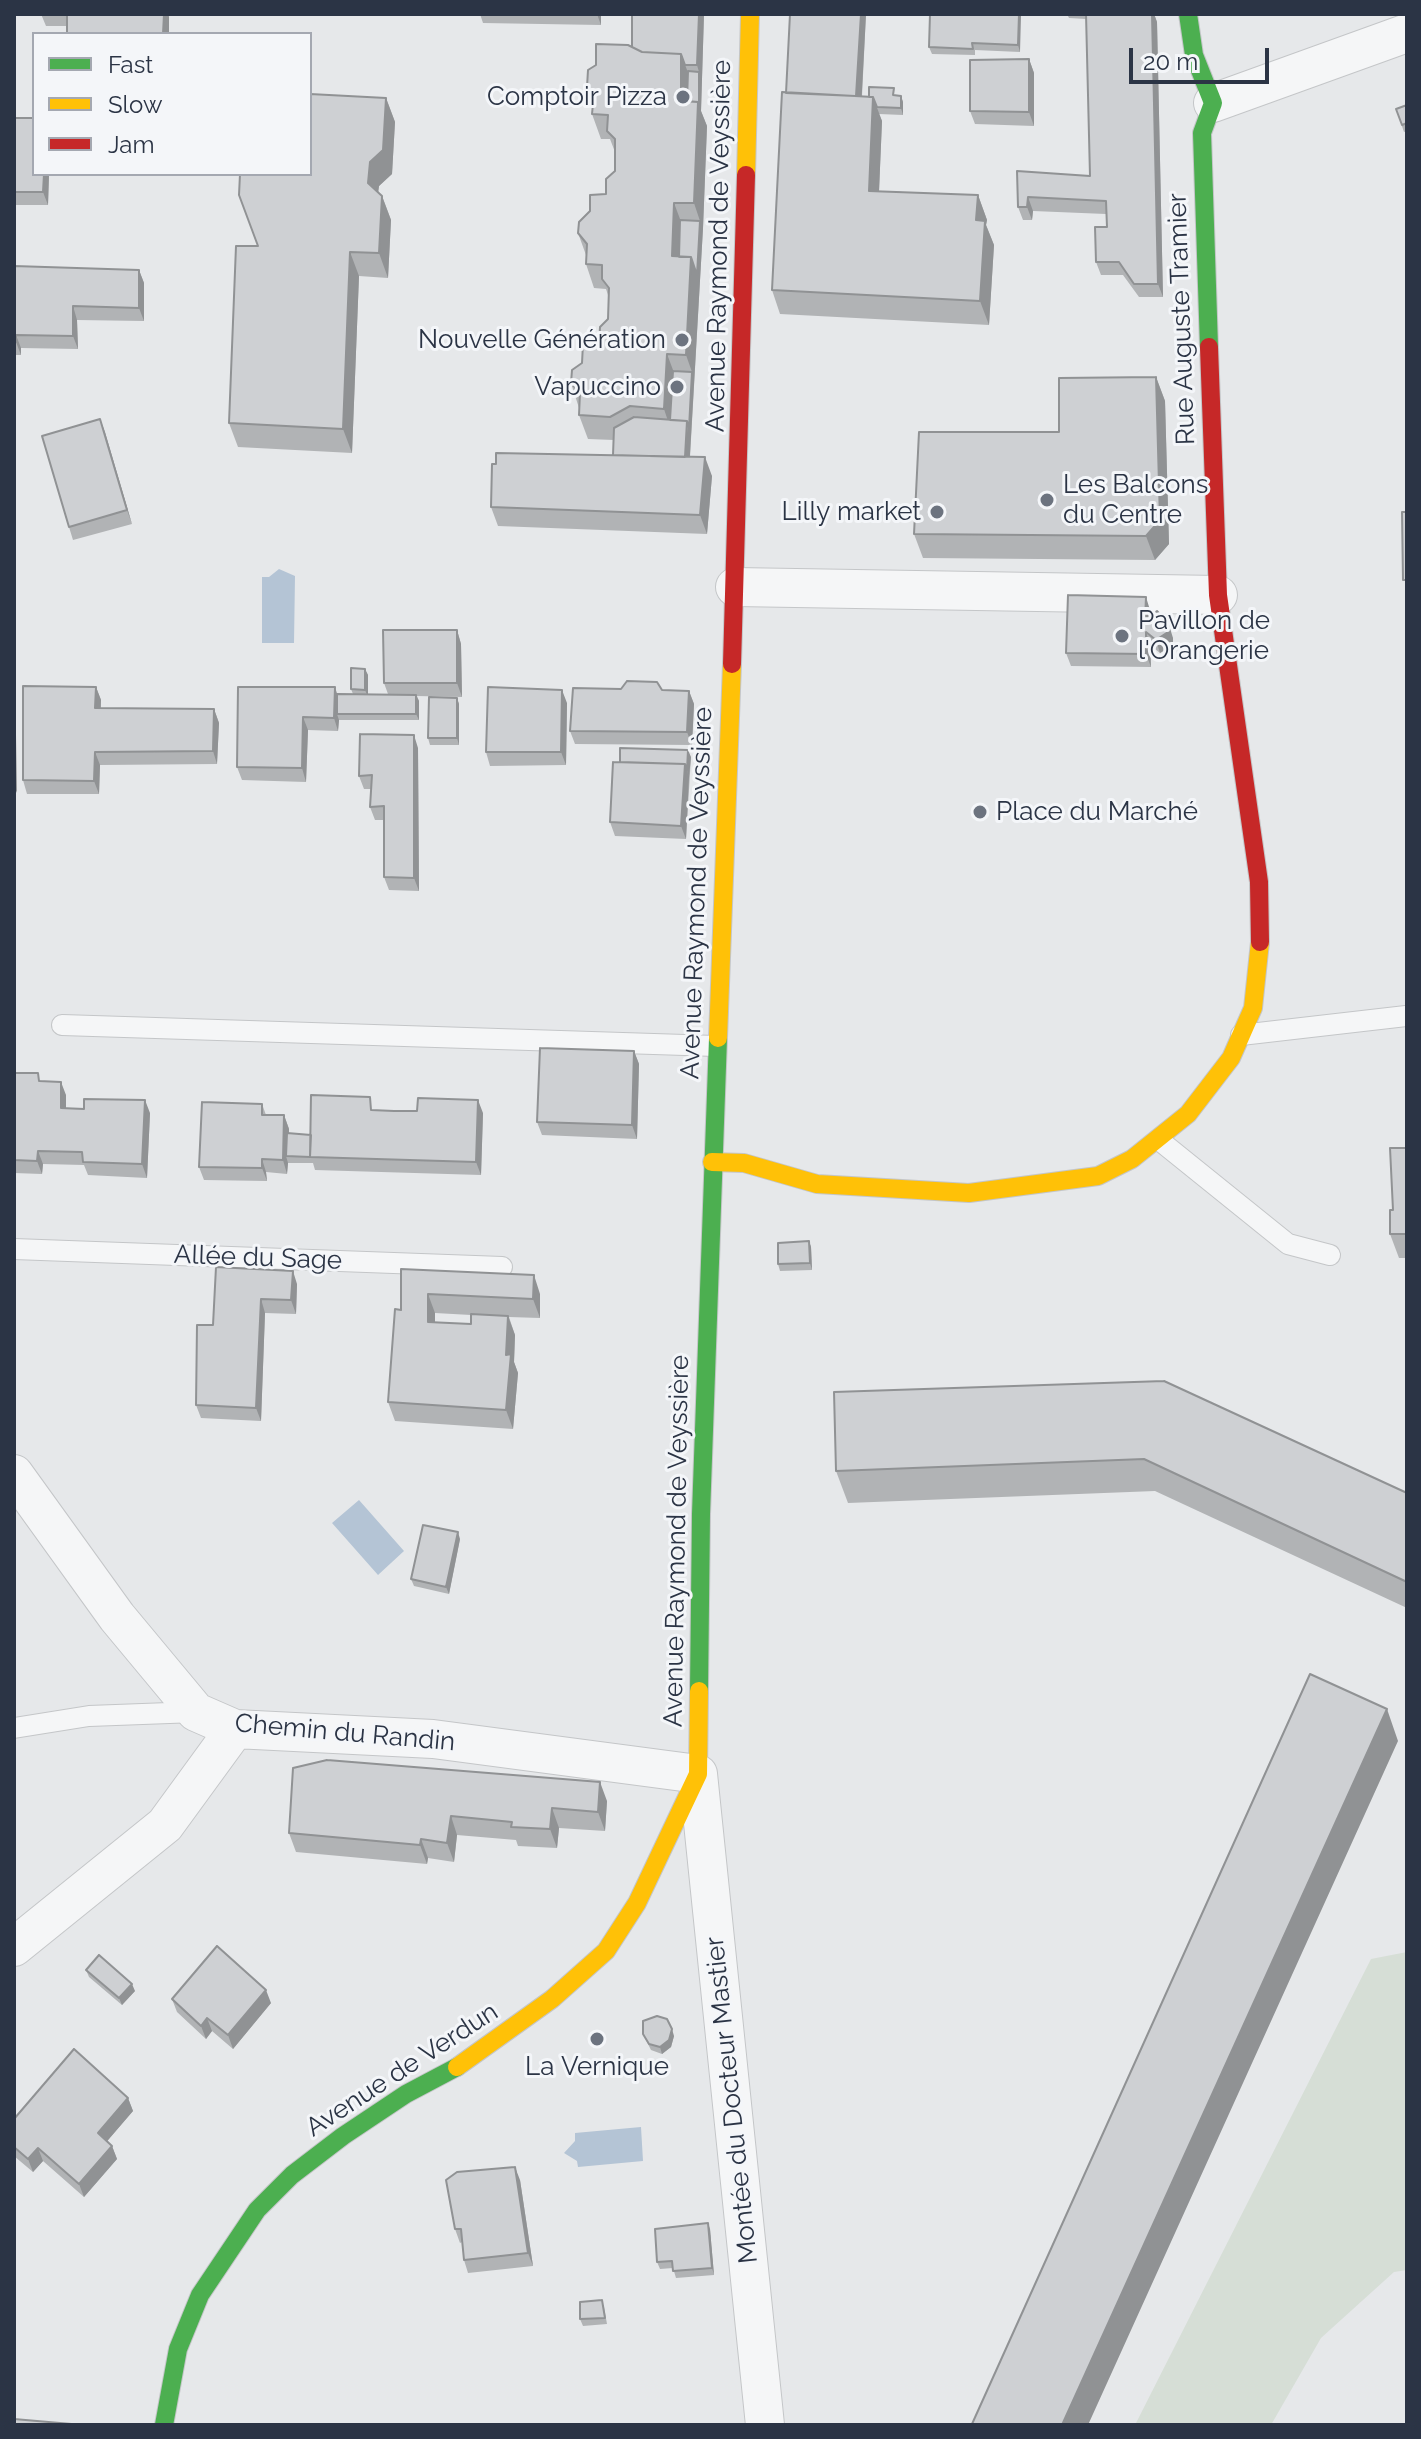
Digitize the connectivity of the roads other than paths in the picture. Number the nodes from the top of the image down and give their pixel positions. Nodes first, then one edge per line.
1 (750, 14) edge
2 (1188, 14) edge
3 (1407, 33) edge
4 (1213, 103) junction
5 (735, 587) junction
6 (1218, 595) junction
7 (1406, 1016) edge
8 (62, 1025) dead end
9 (1241, 1035) junction
10 (716, 1046) junction
11 (1159, 1140) junction
12 (712, 1162) junction
13 (14, 1249) edge
14 (1330, 1255) dead end
15 (502, 1267) dead end
16 (14, 1474) edge
17 (196, 1712) junction
18 (14, 1728) edge
19 (235, 1729) junction
20 (698, 1774) junction
21 (14, 1947) edge
22 (164, 2425) edge
23 (765, 2425) edge

1 - 5 main road, Avenue Raymond de Veyssière
2 - 4 main road
3 - 4 street
4 - 6 main road, Rue Auguste Tramier
5 - 6 street
5 - 10 main road, Avenue Raymond de Veyssière
6 - 9 main road, Rue Auguste Tramier
7 - 9 lane
8 - 10 lane
9 - 11 main road, Rue Auguste Tramier
10 - 12 main road, Avenue Raymond de Veyssière
11 - 12 main road, Rue Auguste Tramier
11 - 14 lane
12 - 20 main road, Avenue Raymond de Veyssière
13 - 15 lane, Allée du Sage
16 - 17 street, Chemin du Randin
17 - 18 lane
17 - 19 street, Chemin du Randin
19 - 20 street, Chemin du Randin
19 - 21 street
20 - 22 main road, Avenue de Verdun
20 - 23 street, Montée du Docteur Mastier

